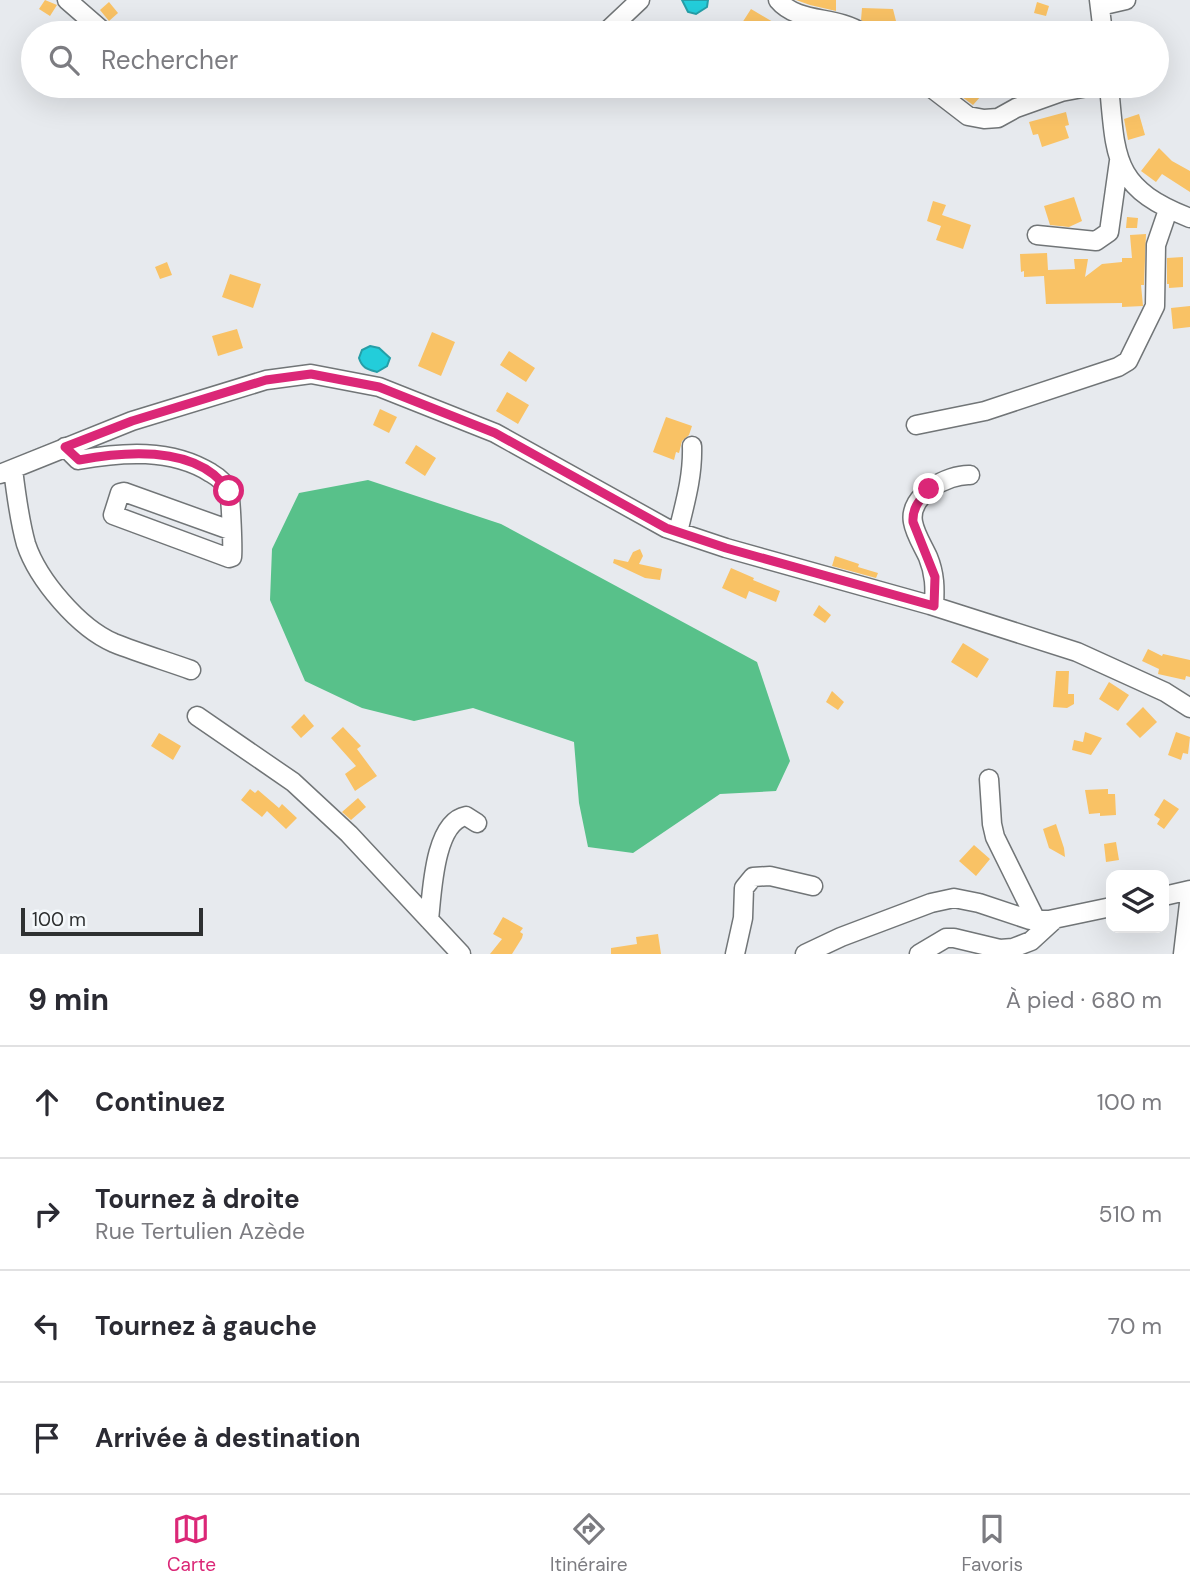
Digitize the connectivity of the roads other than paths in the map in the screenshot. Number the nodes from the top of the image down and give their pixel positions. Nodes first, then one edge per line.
1 (67, 0) edge
2 (640, 0) edge
3 (778, 0) edge
4 (1126, 0) edge
5 (1100, 3) edge
6 (92, 21) edge
7 (618, 21) edge
8 (837, 21) edge
9 (1102, 21) edge
10 (945, 98) edge
11 (1044, 98) edge
12 (1110, 98) edge
13 (1119, 161) junction
14 (1168, 210) junction
15 (1190, 218) edge
16 (1037, 235) dead end
17 (916, 425) dead end
18 (692, 446) dead end
19 (65, 447) junction
20 (7, 471) edge
21 (970, 475) dead end
22 (230, 530) junction
23 (678, 532) junction
24 (934, 606) junction
25 (191, 670) dead end
26 (1190, 708) edge
27 (197, 716) dead end
28 (989, 779) dead end
29 (477, 823) dead end
30 (813, 886) dead end
31 (1190, 892) edge
32 (1169, 895) edge
33 (1106, 908) edge
34 (1055, 919) junction
35 (429, 920) junction
36 (1036, 920) junction
37 (461, 954) edge
38 (735, 954) edge
39 (805, 954) edge
40 (919, 954) edge
41 (1183, 954) edge

1 - 6 street
2 - 7 street
3 - 8 street
4 - 5 street
5 - 9 street
10 - 11 street
12 - 13 street
13 - 14 street
13 - 16 street
14 - 15 street
14 - 17 street
18 - 23 street
19 - 20 street
19 - 22 street
19 - 23 street
20 - 25 street
21 - 24 street
22 - 22 street
23 - 24 street
24 - 26 street
27 - 35 street
28 - 36 street
29 - 35 street
30 - 38 street
31 - 32 street
31 - 41 street
33 - 34 street
34 - 36 street
34 - 40 street
35 - 37 street
36 - 39 street

